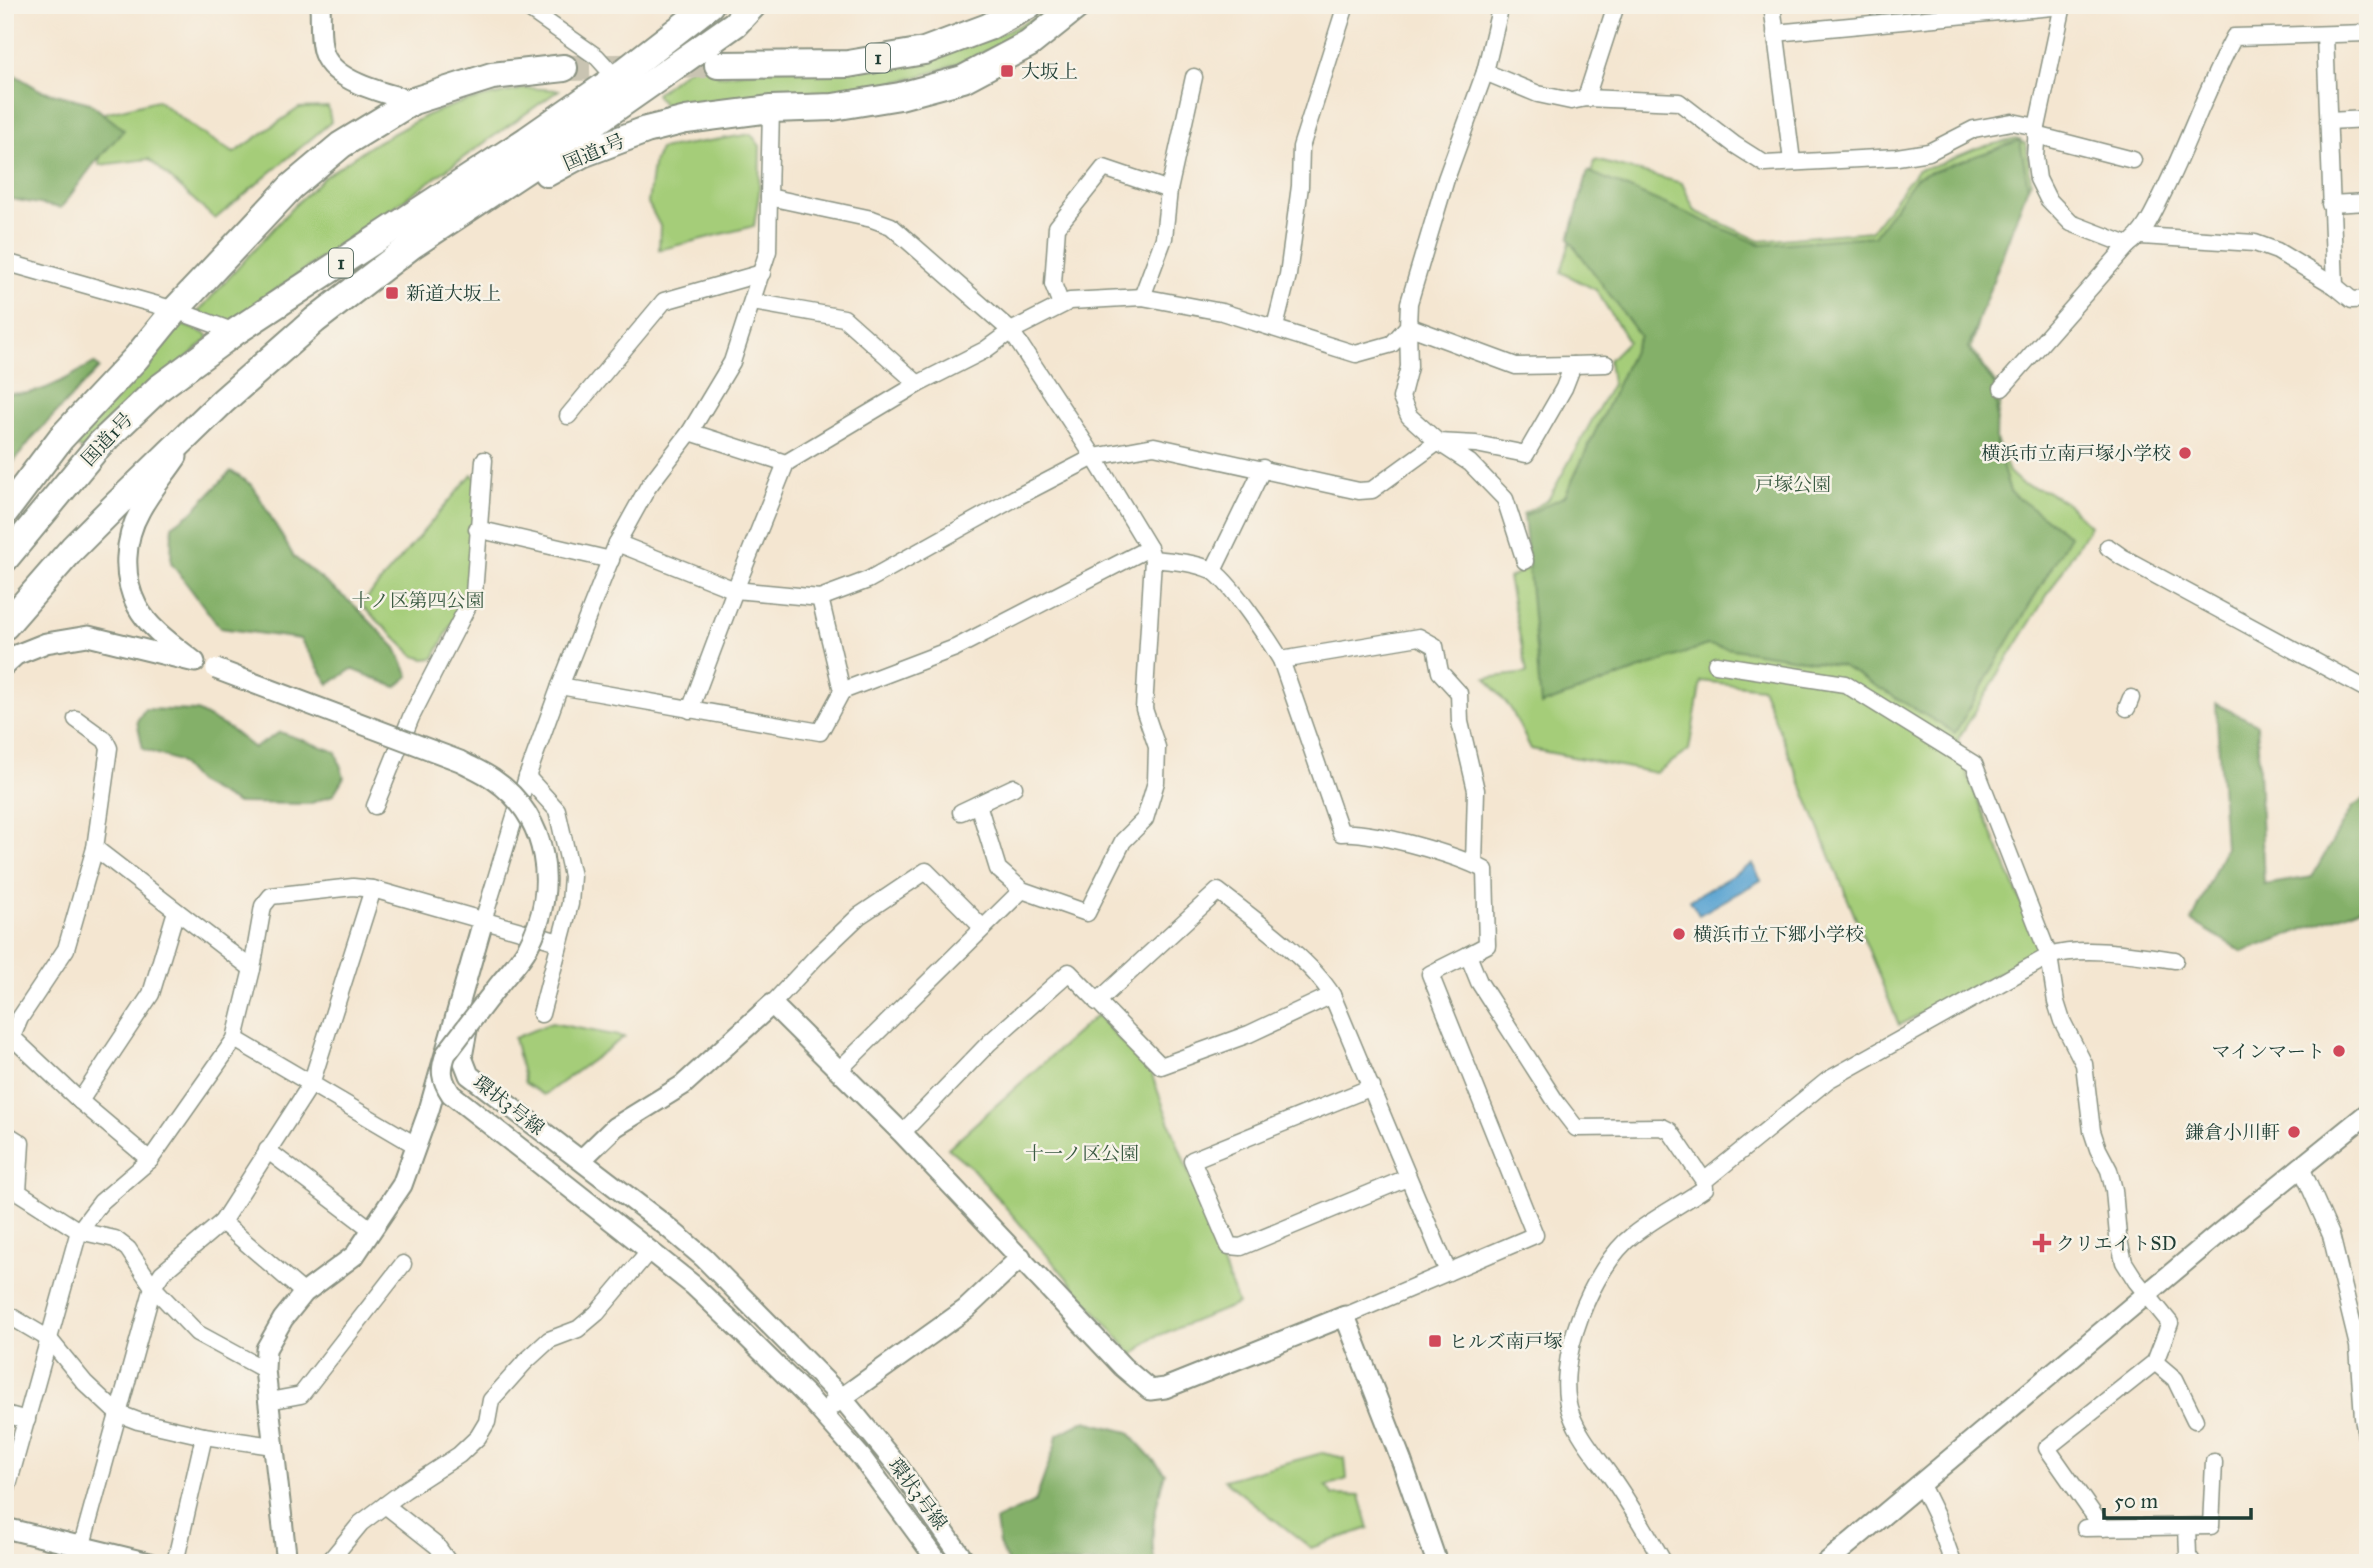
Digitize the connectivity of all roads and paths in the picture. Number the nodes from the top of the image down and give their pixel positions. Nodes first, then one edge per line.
1 (320, 5) edge
2 (523, 5) edge
3 (710, 5) edge
4 (753, 5) edge
5 (1029, 5) edge
6 (1078, 5) edge
7 (1501, 5) edge
8 (1616, 5) edge
9 (1772, 5) edge
10 (2063, 5) edge
11 (1345, 8) dead end
12 (1978, 9) edge
13 (1775, 33) junction
14 (2368, 33) edge
15 (2325, 34) junction
16 (718, 65) tunnel mouth
17 (564, 68) tunnel mouth
18 (1485, 72) junction
19 (1194, 77) dead end
20 (616, 78) junction
21 (1586, 98) junction
22 (414, 102) junction
23 (771, 109) junction
24 (2368, 119) edge
25 (2328, 121) junction
26 (2036, 131) junction
27 (2133, 160) dead end
28 (1792, 161) junction
29 (1170, 190) junction
30 (769, 197) junction
31 (2368, 202) edge
32 (2330, 204) junction
33 (457, 215) junction
34 (2134, 240) junction
35 (5, 262) edge
36 (762, 273) junction
37 (2335, 286) junction
38 (1142, 297) junction
39 (2368, 299) edge
40 (753, 302) junction
41 (1060, 304) junction
42 (175, 310) junction
43 (1408, 326) junction
44 (1275, 327) junction
45 (1011, 331) junction
46 (235, 332) junction
47 (1606, 364) dead end
48 (1573, 365) junction
49 (918, 384) junction
50 (2002, 388) dead end
51 (568, 415) dead end
52 (196, 427) junction
53 (690, 432) junction
54 (1437, 442) junction
55 (1094, 457) junction
56 (484, 460) dead end
57 (786, 463) junction
58 (1262, 468) junction
59 (5, 512) edge
60 (477, 530) junction
61 (617, 543) junction
62 (2108, 547) dead end
63 (1151, 554) junction
64 (5, 559) edge
65 (611, 560) junction
66 (1525, 561) dead end
67 (1213, 571) junction
68 (735, 590) junction
69 (820, 598) junction
70 (5, 626) edge
71 (1281, 660) junction
72 (195, 662) junction
73 (1716, 664) dead end
74 (5, 665) edge
75 (560, 686) junction
76 (2368, 690) edge
77 (842, 691) junction
78 (690, 710) junction
79 (76, 719) dead end
80 (527, 777) junction
81 (1014, 786) dead end
82 (978, 804) junction
83 (375, 806) dead end
84 (961, 812) dead end
85 (95, 848) junction
86 (1474, 864) junction
87 (373, 889) junction
88 (1022, 890) junction
89 (176, 911) junction
90 (483, 920) junction
91 (983, 928) junction
92 (559, 942) junction
93 (1468, 955) junction
94 (2049, 957) junction
95 (2175, 960) dead end
96 (253, 969) junction
97 (1332, 995) junction
98 (1097, 1002) junction
99 (772, 1004) junction
100 (541, 1014) dead end
101 (468, 1026) junction
102 (235, 1039) junction
103 (840, 1069) junction
104 (311, 1084) junction
105 (1372, 1087) junction
106 (80, 1101) junction
107 (2368, 1113) edge
108 (5, 1133) edge
109 (902, 1133) junction
110 (417, 1146) junction
111 (267, 1150) junction
112 (150, 1160) junction
113 (581, 1160) junction
114 (2301, 1167) junction
115 (1407, 1178) junction
116 (1704, 1181) junction
117 (222, 1222) junction
118 (372, 1230) junction
119 (79, 1231) junction
120 (649, 1251) junction
121 (1021, 1257) junction
122 (403, 1264) dead end
123 (1448, 1272) junction
124 (153, 1287) junction
125 (304, 1293) junction
126 (2147, 1295) junction
127 (5, 1313) edge
128 (1345, 1316) junction
129 (49, 1339) junction
130 (2155, 1362) junction
131 (265, 1370) junction
132 (841, 1397) junction
133 (269, 1401) junction
134 (117, 1413) junction
135 (823, 1413) junction
136 (5, 1414) edge
137 (27, 1420) junction
138 (2195, 1420) dead end
139 (204, 1436) junction
140 (273, 1446) junction
141 (2368, 1448) edge
142 (2214, 1462) dead end
143 (1921, 1485) junction
144 (5, 1496) edge
145 (384, 1505) junction
146 (2187, 1527) junction
147 (5, 1528) edge
148 (2085, 1528) dead end
149 (2103, 1528) junction
150 (79, 1555) edge
151 (149, 1563) edge
152 (175, 1563) edge
153 (287, 1563) edge
154 (328, 1563) edge
155 (449, 1563) edge
156 (939, 1563) edge
157 (966, 1563) edge
158 (1437, 1563) edge
159 (1664, 1563) edge
160 (1826, 1563) edge
161 (1953, 1563) edge
162 (2193, 1563) edge

1 - 22 street
2 - 20 street
3 - 20 highway, 国道1号 / 1
4 - 33 highway, 国道1号 / 1
5 - 16 highway, 1
6 - 23 highway, 国道1号 / 1
7 - 18 street
8 - 21 street
9 - 13 street
10 - 12 street
10 - 26 street
11 - 44 street
12 - 13 street
13 - 28 street
14 - 15 street
15 - 25 street
15 - 34 street
17 - 22 highway, 国道1号
18 - 21 street
18 - 43 street
19 - 29 street
20 - 46 highway, 国道1号 / 1
21 - 28 street
22 - 42 highway, 国道1号
23 - 30 street
23 - 33 highway, 国道1号 / 1
24 - 25 street
25 - 32 street
26 - 27 street
26 - 28 street
26 - 34 street
29 - 38 street
29 - 41 street
30 - 36 street
30 - 45 street
31 - 32 street
32 - 37 street
33 - 52 highway, 1
34 - 37 street
34 - 50 street
35 - 42 street
36 - 40 street
36 - 51 street
37 - 39 street
38 - 41 street
38 - 44 street
40 - 49 street
40 - 53 street
41 - 45 street
42 - 46 street
42 - 59 highway, 国道1号
43 - 44 street
43 - 48 street
43 - 54 street
45 - 49 street
45 - 55 street
46 - 64 highway, 国道1号 / 1
47 - 48 street
48 - 54 street
49 - 57 street
52 - 70 highway, 1
52 - 72 street
53 - 57 street
53 - 61 street
54 - 58 street
54 - 66 street
55 - 58 street
55 - 63 street
55 - 69 street
56 - 60 street
57 - 68 street
58 - 67 street
60 - 65 street
60 - 83 street
61 - 65 street
61 - 68 street
62 - 76 street
63 - 67 street
63 - 77 street
63 - 88 street
65 - 75 street
67 - 71 street
68 - 69 street
68 - 78 street
69 - 77 street
71 - 86 street
71 - 86 street
72 - 74 street
72 - 101 street, bridge
73 - 94 street
75 - 78 street
75 - 80 street
77 - 78 street
79 - 85 street
80 - 90 street
80 - 92 street
81 - 82 street
82 - 84 street
82 - 88 street
85 - 89 street
85 - 106 street
86 - 93 street
87 - 90 street
87 - 96 street
87 - 104 street
88 - 91 street
89 - 96 street
89 - 106 street
90 - 92 street
90 - 110 street
91 - 99 street
91 - 103 street
92 - 100 street
93 - 116 street
93 - 123 street
94 - 95 street
94 - 116 street
94 - 126 street
96 - 102 street
97 - 98 street
97 - 98 street
97 - 105 street
98 - 109 street
99 - 103 street
99 - 113 street
101 - 113 street, 環状3号線
101 - 120 street, 環状3号線, bridge
102 - 104 street
102 - 112 street
103 - 109 street
104 - 110 street
104 - 111 street
105 - 115 street
105 - 115 street
106 - 112 street
107 - 114 street
108 - 119 street
109 - 121 street
110 - 118 street
111 - 117 street
111 - 118 street
112 - 119 street
113 - 132 street, 環状3号線
114 - 126 street
114 - 141 street
115 - 123 street
116 - 159 street
117 - 124 street
117 - 125 street
118 - 125 street
119 - 124 street
119 - 129 street
120 - 135 street, 環状3号線
120 - 145 street
121 - 128 street
121 - 132 street
122 - 133 street
123 - 128 street
124 - 131 street
124 - 134 street
125 - 131 street
126 - 130 street
126 - 143 street
127 - 129 street
128 - 158 street
129 - 134 street
129 - 137 street
130 - 138 street
130 - 149 street
131 - 133 street
132 - 135 street
132 - 157 street, 環状3号線
133 - 140 street
134 - 139 street
134 - 150 street
135 - 156 street, 環状3号線
136 - 137 street
137 - 144 street
139 - 140 street
139 - 152 street
140 - 153 street
142 - 146 street
143 - 160 street
143 - 161 street
145 - 154 street
145 - 155 street
146 - 149 street
146 - 162 street
147 - 150 street
148 - 149 street
150 - 151 street

